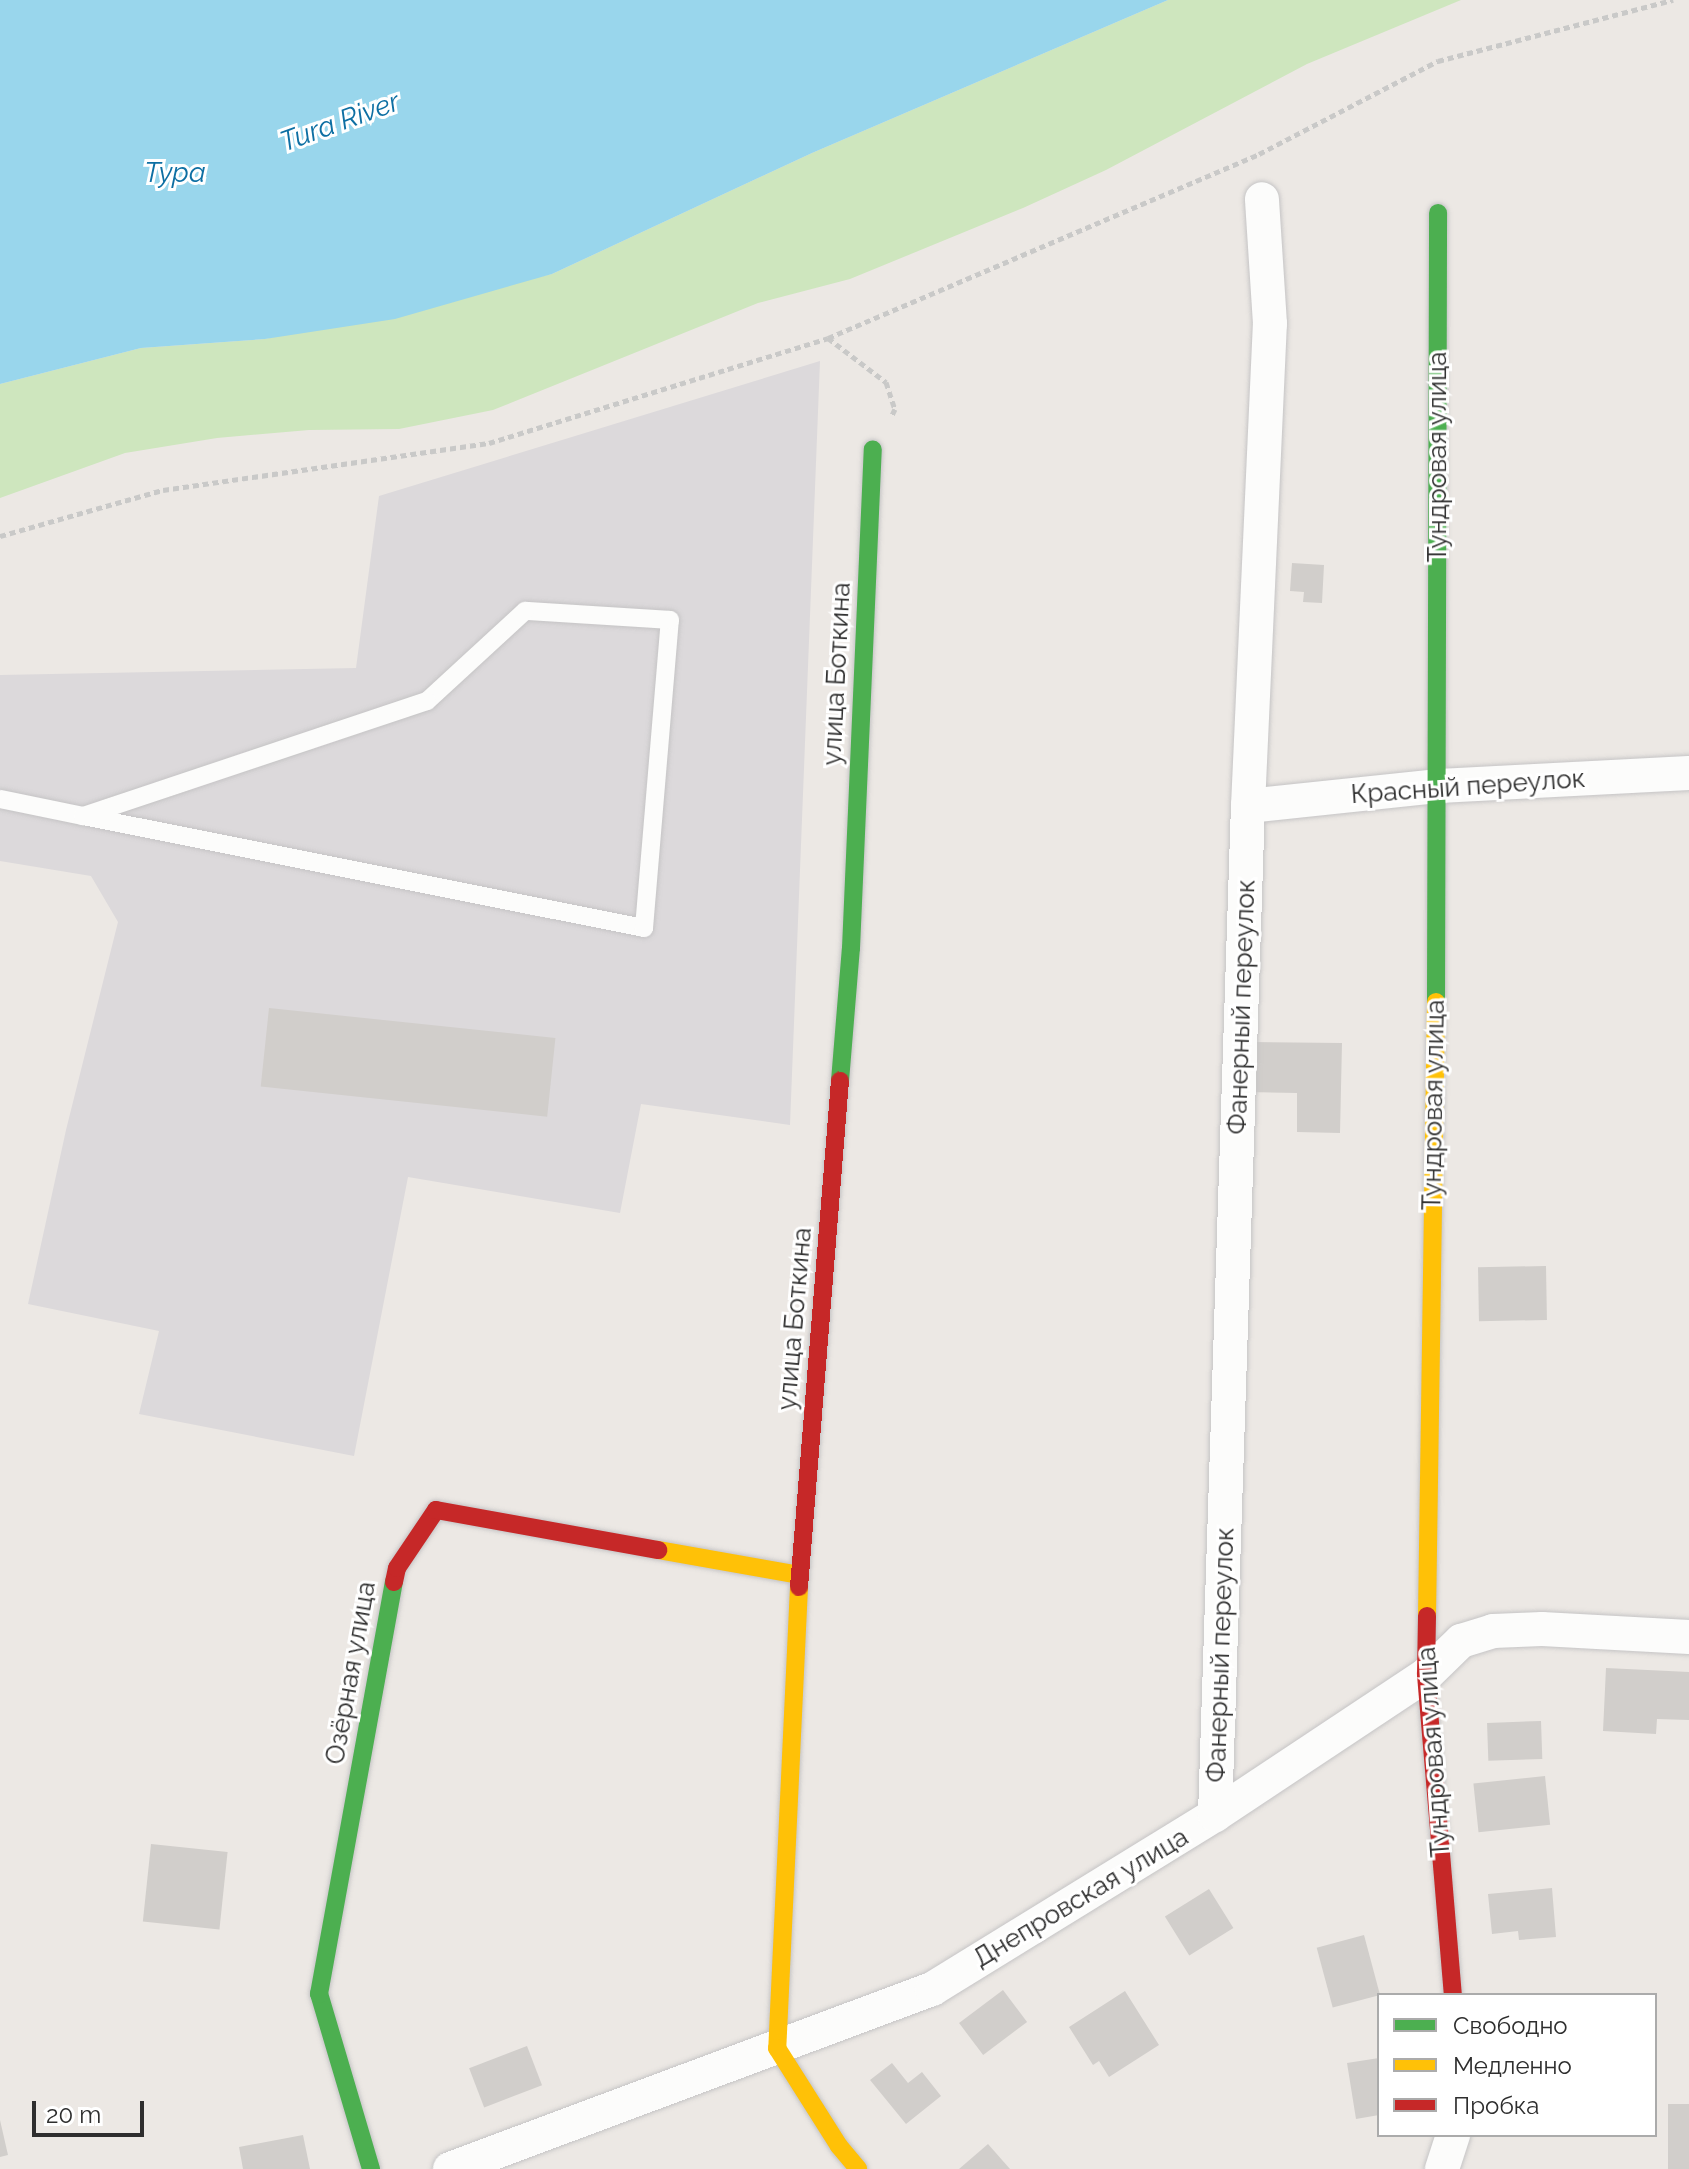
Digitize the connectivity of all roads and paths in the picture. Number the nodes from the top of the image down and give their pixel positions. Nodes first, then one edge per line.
1 (1673, 0) edge
2 (1262, 199) dead end
3 (1438, 213) dead end
4 (828, 338) junction
5 (873, 449) joint
6 (0, 536) edge
7 (1689, 773) edge
8 (1439, 786) junction
9 (0, 799) edge
10 (1248, 806) junction
11 (83, 816) junction
12 (800, 1575) junction
13 (1689, 1637) edge
14 (1426, 1675) junction
15 (1215, 1815) junction
16 (1453, 1993) edge
17 (777, 2048) junction
18 (1452, 2137) edge
19 (371, 2169) edge
20 (450, 2169) edge
21 (858, 2169) edge
22 (1442, 2169) edge

1 - 4 path
2 - 10 street, Фанерный переулок
3 - 8 street, Тундровая улица
4 - 5 path
4 - 6 path
5 - 12 street, улица Боткина
7 - 8 street, Красный переулок
8 - 10 street, Красный переулок
8 - 14 street, Тундровая улица
9 - 11 lane
10 - 15 street, Фанерный переулок
11 - 11 lane
12 - 17 street, улица Боткина
12 - 19 street, Озёрная улица
13 - 14 street, Днепровская улица
14 - 15 street, Днепровская улица
14 - 16 street, Тундровая улица
15 - 17 street, Днепровская улица
17 - 20 street, Днепровская улица
17 - 21 street
18 - 22 street

